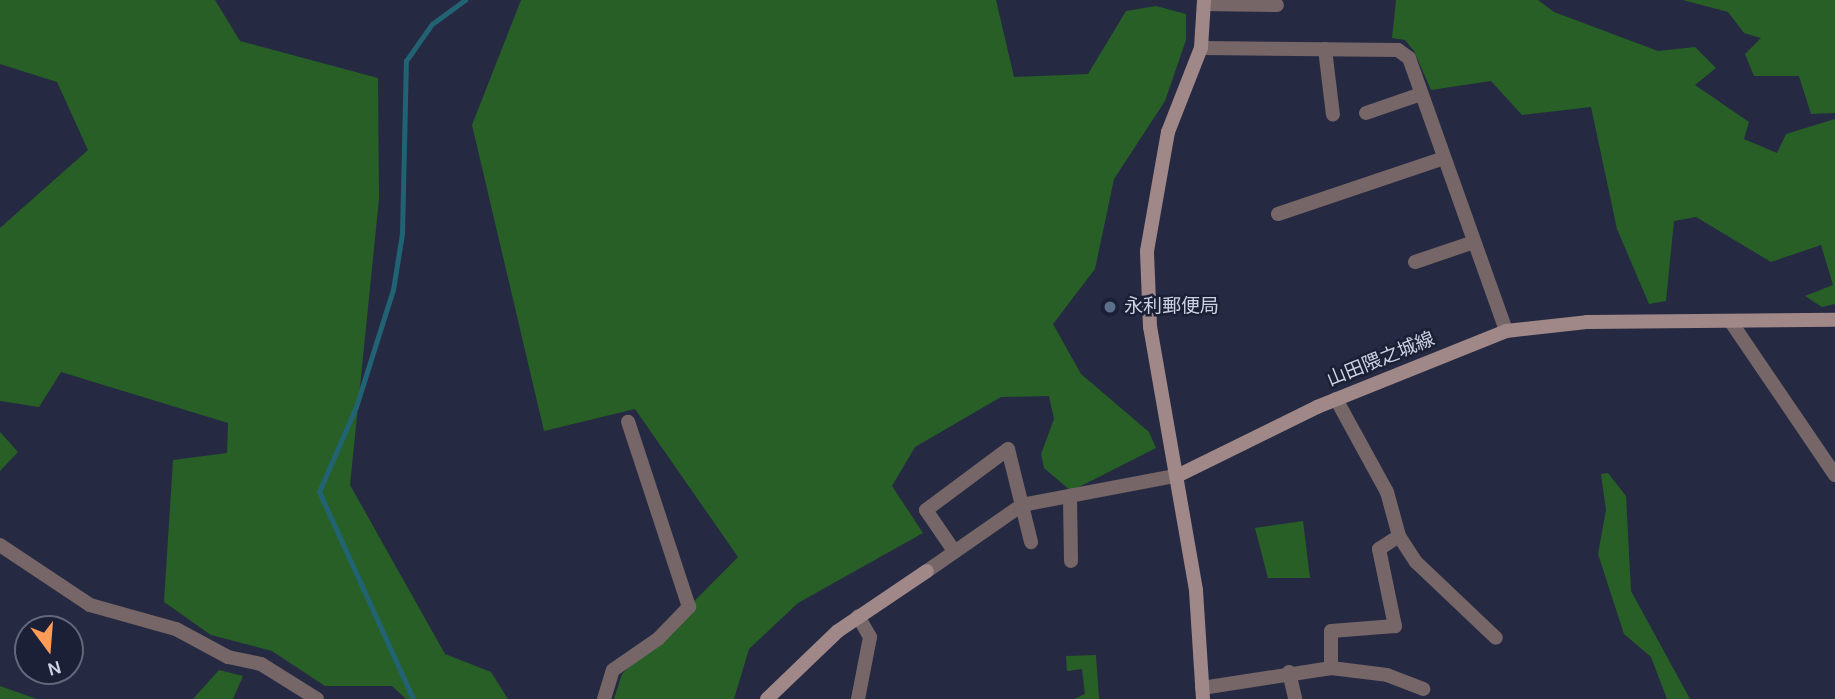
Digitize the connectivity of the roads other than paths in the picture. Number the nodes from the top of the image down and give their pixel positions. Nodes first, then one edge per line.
1 (1204, 2) edge
2 (1278, 5) dead end
3 (1201, 48) junction
4 (1325, 48) junction
5 (1421, 94) junction
6 (1366, 113) dead end
7 (1333, 115) dead end
8 (1444, 158) junction
9 (1278, 214) dead end
10 (1474, 242) junction
11 (1415, 262) dead end
12 (1835, 320) edge
13 (1731, 322) junction
14 (1506, 331) junction
15 (1336, 399) junction
16 (628, 422) dead end
17 (1179, 475) junction
18 (1835, 475) edge
19 (1070, 497) junction
20 (1022, 505) junction
21 (1399, 536) junction
22 (1031, 542) dead end
23 (0, 545) edge
24 (952, 548) junction
25 (1071, 561) dead end
26 (927, 571) joint
27 (858, 616) junction
28 (1496, 638) dead end
29 (1331, 668) junction
30 (1289, 673) junction
31 (1423, 689) dead end
32 (1202, 693) edge
33 (317, 699) edge
34 (604, 699) edge
35 (767, 699) edge
36 (858, 699) edge
37 (1294, 699) edge

1 - 2 street
1 - 3 main road
3 - 4 street
3 - 17 main road
4 - 5 street
4 - 7 street
5 - 6 street
5 - 8 street
8 - 9 street
8 - 10 street
10 - 11 street
10 - 14 street
12 - 13 main road, 山田隈之城線
13 - 14 main road, 山田隈之城線
13 - 18 street
14 - 15 main road, 山田隈之城線
15 - 17 main road, 山田隈之城線
15 - 21 street
16 - 34 street
17 - 19 street
17 - 32 main road
19 - 20 street
19 - 25 street
20 - 22 street
20 - 24 street
20 - 24 street
21 - 28 street
21 - 29 street
23 - 33 street
24 - 26 street
26 - 27 main road
27 - 35 main road
27 - 36 street
29 - 30 street
29 - 31 street
30 - 32 street
30 - 37 street

